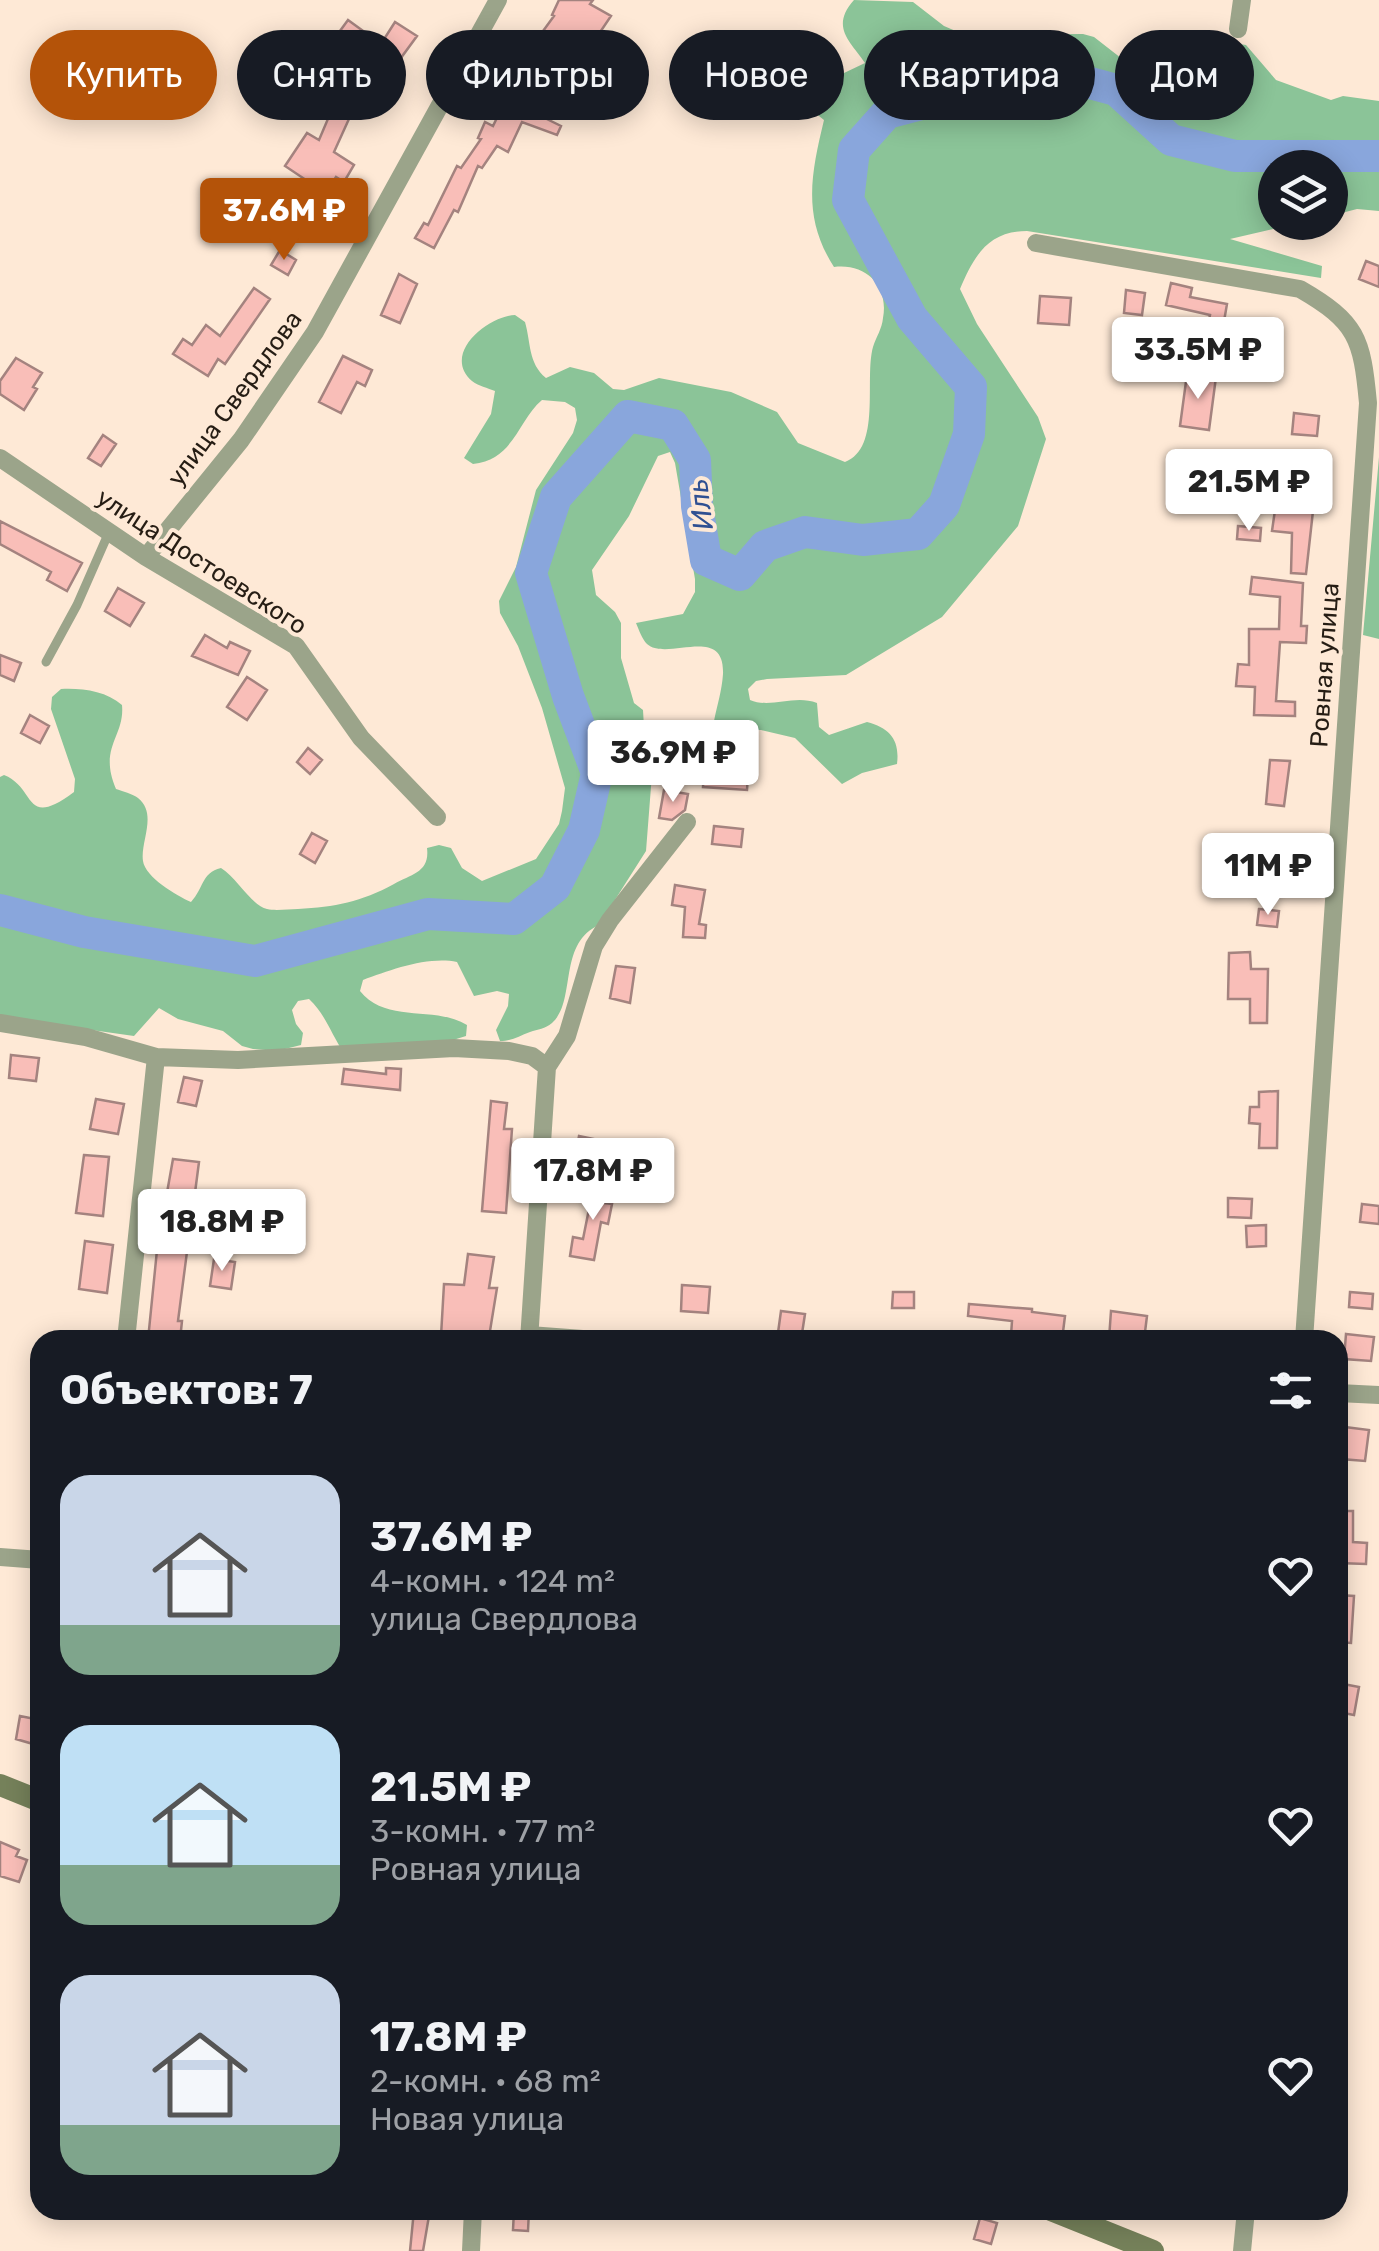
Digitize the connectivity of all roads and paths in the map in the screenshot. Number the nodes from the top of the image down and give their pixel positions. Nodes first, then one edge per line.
1 (498, 0) edge
2 (1242, 0) edge
3 (1238, 29) dead end
4 (1036, 243) dead end
5 (0, 458) edge
6 (109, 532) junction
7 (146, 557) junction
8 (46, 662) dead end
9 (437, 816) dead end
10 (687, 822) dead end
11 (0, 1023) edge
12 (156, 1057) junction
13 (547, 1066) junction
14 (127, 1330) edge
15 (530, 1330) edge
16 (1305, 1330) edge
17 (1348, 1393) edge
18 (1379, 1395) edge
19 (0, 1557) edge
20 (30, 1559) edge
21 (0, 1784) edge
22 (30, 1796) edge
23 (473, 2220) edge
24 (1076, 2220) edge
25 (1245, 2220) edge
26 (471, 2251) edge
27 (1153, 2251) edge
28 (1242, 2251) edge

1 - 7 street, улица Свердлова
2 - 3 street
4 - 16 street, Ровная улица
5 - 6 street, улица Достоевского
6 - 7 street, улица Достоевского
6 - 8 lane
7 - 9 street, улица Достоевского
10 - 13 street
11 - 12 street
12 - 13 street
12 - 14 street
13 - 15 street
17 - 18 street
19 - 20 street
21 - 22 street
23 - 26 street
24 - 27 street
25 - 28 street

